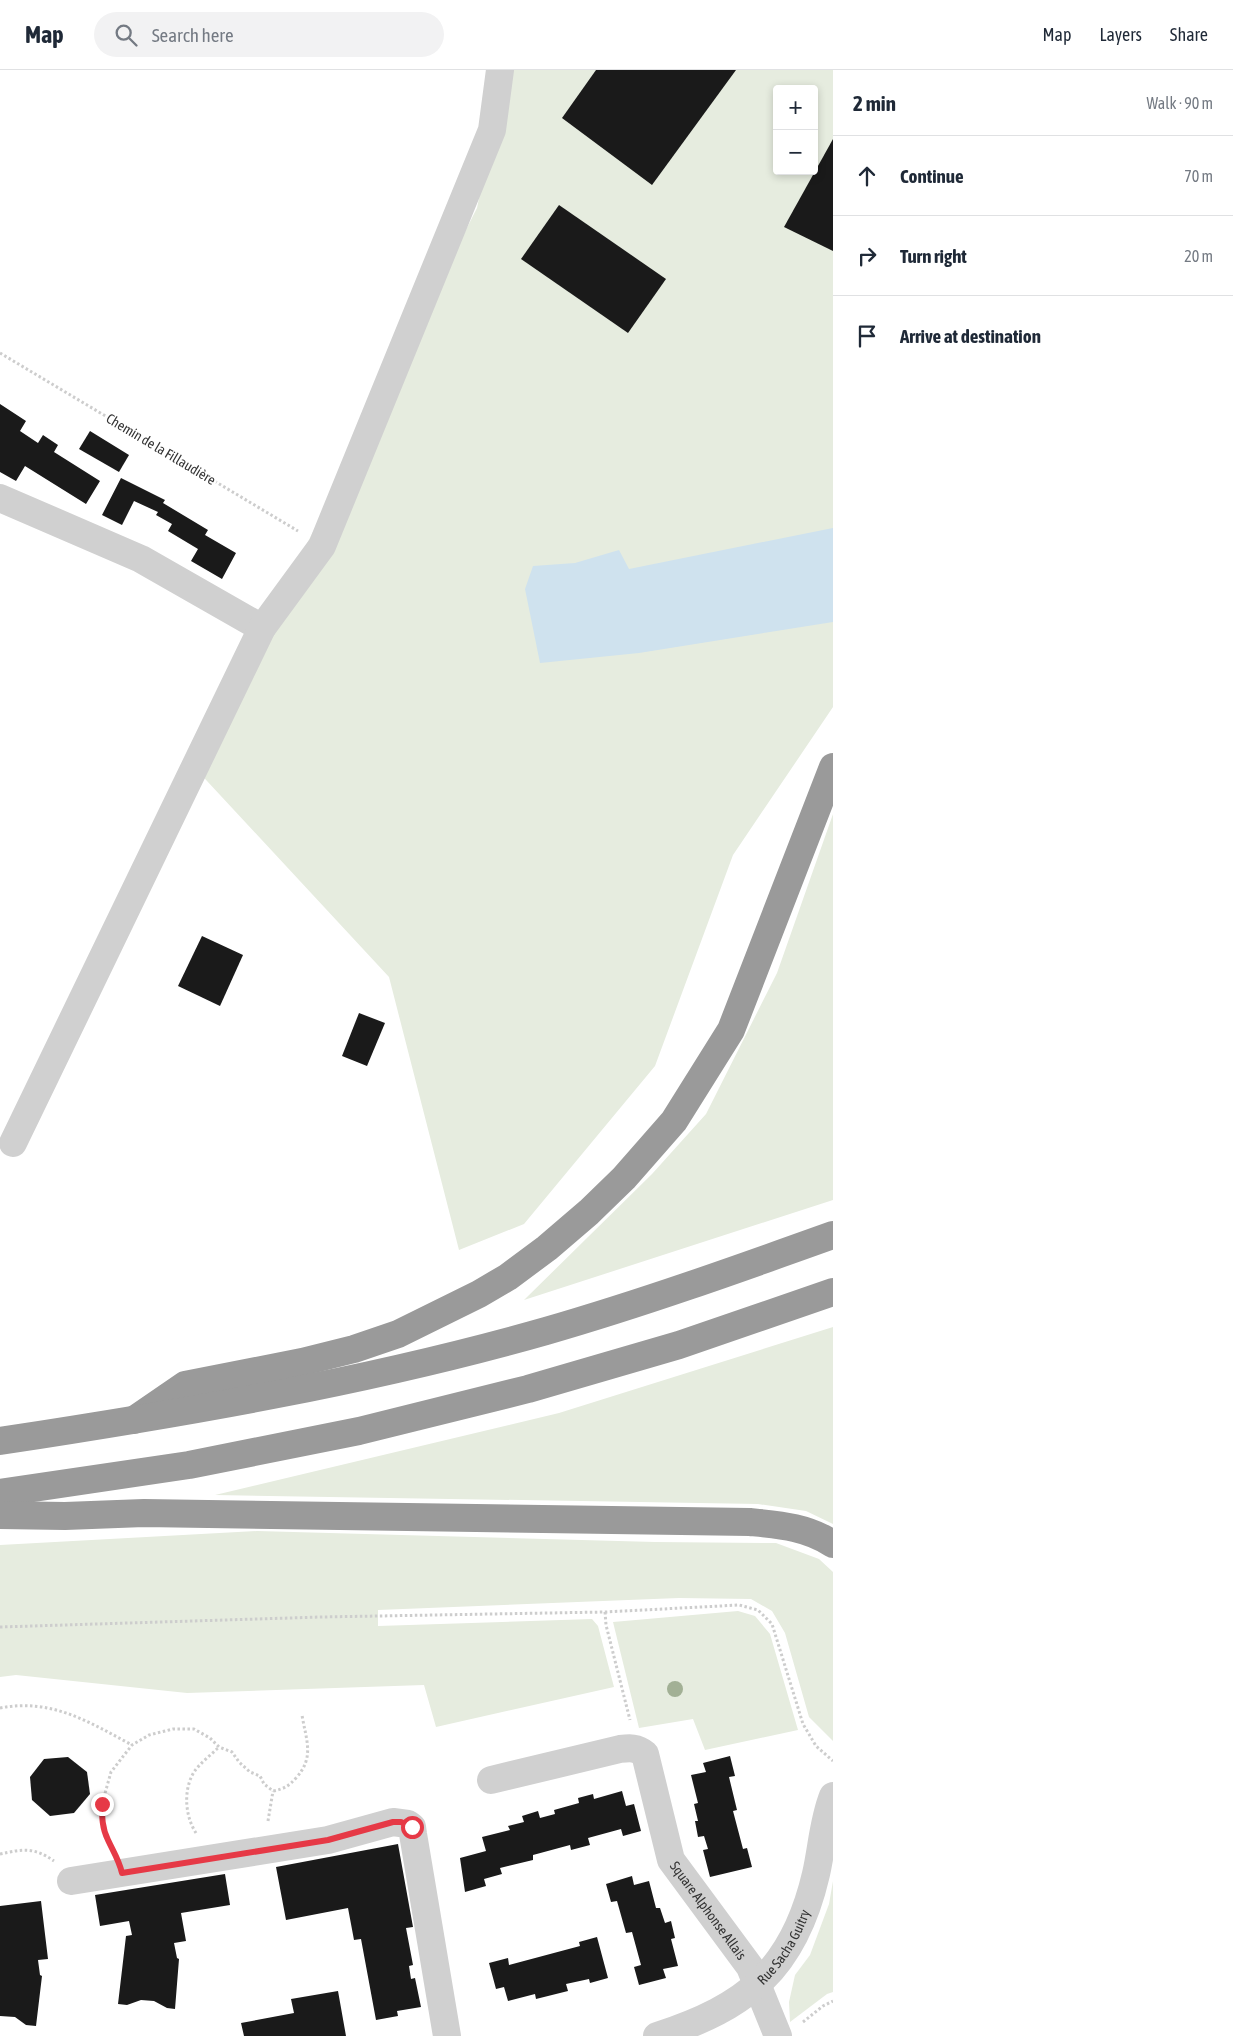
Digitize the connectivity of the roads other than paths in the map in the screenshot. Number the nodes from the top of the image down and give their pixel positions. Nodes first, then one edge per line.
1 (500, 70) edge
2 (0, 498) edge
3 (262, 628) junction
4 (833, 767) edge
5 (13, 1143) dead end
6 (833, 1235) edge
7 (833, 1292) edge
8 (134, 1420) junction
9 (0, 1441) edge
10 (0, 1494) edge
11 (0, 1515) edge
12 (833, 1544) edge
13 (491, 1780) dead end
14 (833, 1796) edge
15 (71, 1881) road end
16 (758, 1985) junction
17 (790, 2029) edge
18 (447, 2036) edge
19 (657, 2036) edge

1 - 3 street
2 - 3 street
3 - 5 street
4 - 8 highway
6 - 8 highway
7 - 10 highway
8 - 9 highway
11 - 12 highway
13 - 16 street, Square Alphonse Allais
14 - 16 street, Rue Sacha Guitry
15 - 18 street
16 - 17 street, Square Alphonse Allais
16 - 19 street, Rue Sacha Guitry

